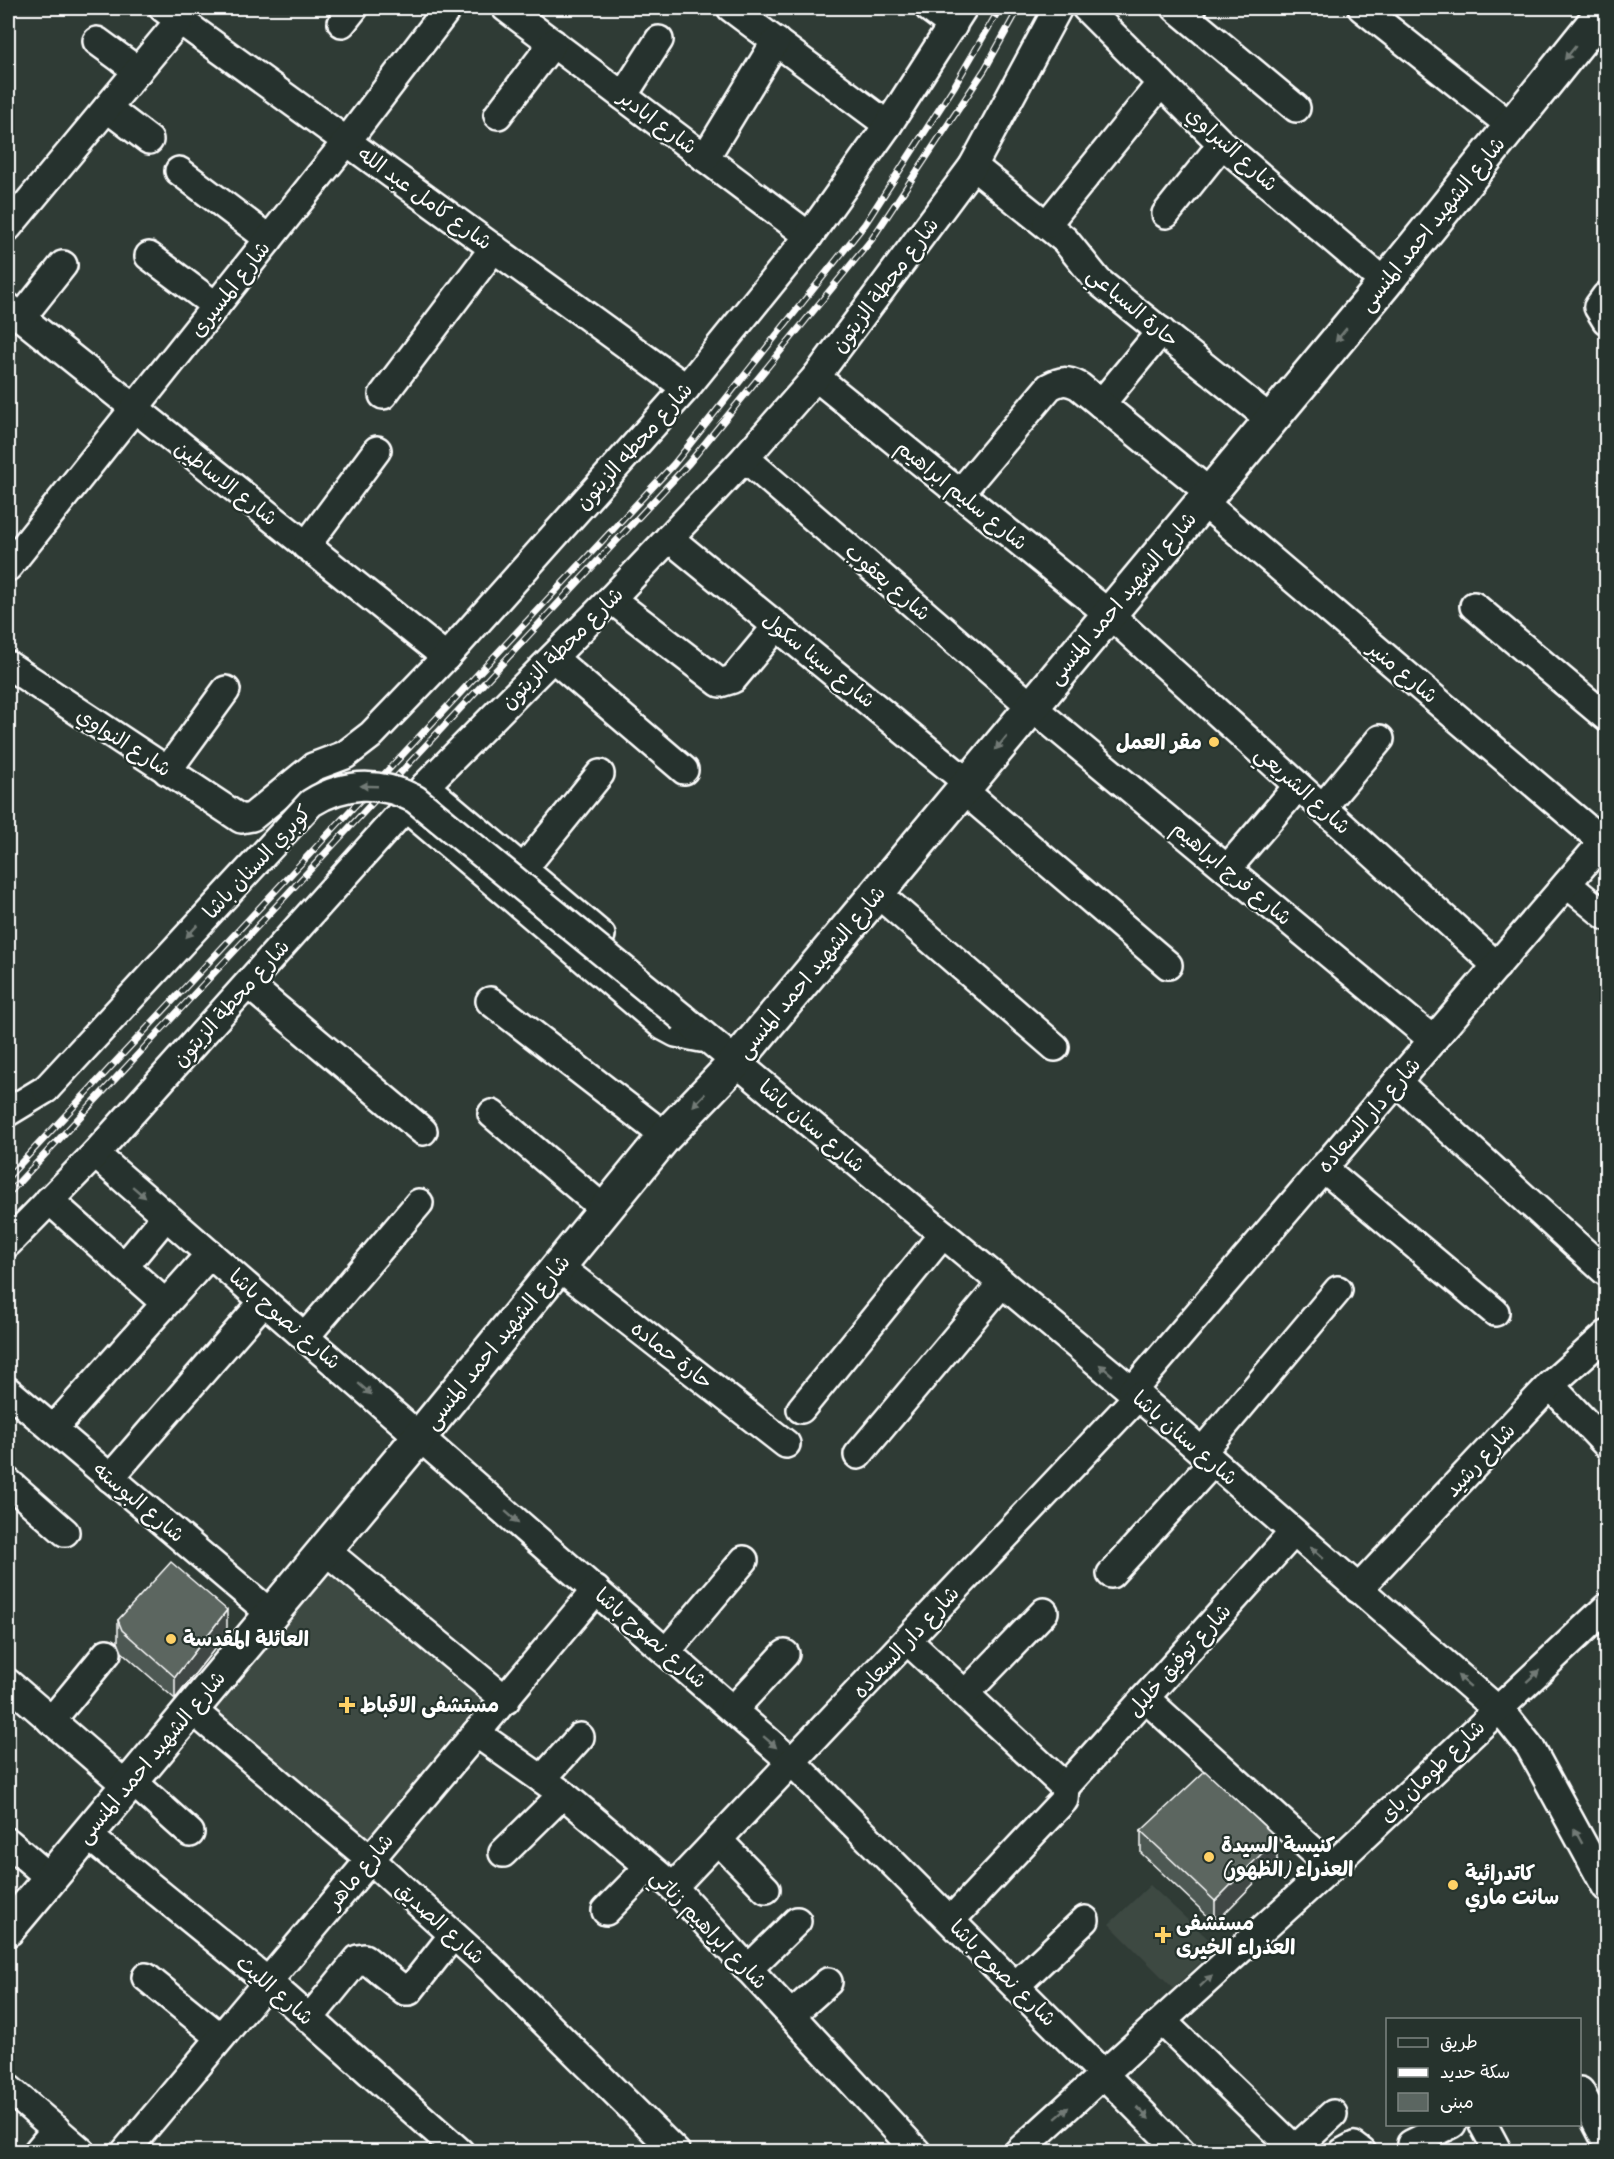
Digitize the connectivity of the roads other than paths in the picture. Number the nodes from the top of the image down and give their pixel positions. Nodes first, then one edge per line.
1 (448, 8) edge
2 (506, 8) edge
3 (731, 8) edge
4 (929, 8) edge
5 (1058, 8) edge
6 (1086, 8) edge
7 (1176, 8) edge
8 (1362, 8) edge
9 (1606, 8) edge
10 (172, 14) edge
11 (958, 17) edge
12 (659, 40) dead end
13 (97, 41) dead end
14 (776, 41) junction
15 (553, 43) junction
16 (138, 71) junction
17 (1161, 83) junction
18 (623, 96) junction
19 (107, 108) junction
20 (1296, 108) dead end
21 (498, 115) dead end
22 (888, 125) junction
23 (1511, 126) junction
24 (148, 140) dead end
25 (347, 141) junction
26 (1222, 144) junction
27 (705, 158) junction
28 (973, 166) junction
29 (180, 171) dead end
30 (1166, 214) dead end
31 (1047, 224) junction
32 (8, 227) edge
33 (809, 236) junction
34 (269, 239) junction
35 (494, 248) junction
36 (148, 256) dead end
37 (63, 265) dead end
38 (1385, 283) junction
39 (1606, 296) edge
40 (216, 306) junction
41 (14, 313) edge
42 (1606, 320) edge
43 (1161, 331) junction
44 (816, 377) junction
45 (686, 388) junction
46 (383, 395) dead end
47 (1101, 404) junction
48 (134, 410) junction
49 (1270, 420) junction
50 (377, 450) dead end
51 (745, 458) junction
52 (960, 493) junction
53 (1206, 497) junction
54 (669, 538) junction
55 (306, 546) junction
56 (8, 567) edge
57 (611, 599) junction
58 (1474, 606) dead end
59 (1109, 614) junction
60 (777, 626) junction
61 (446, 657) junction
62 (553, 658) junction
63 (8, 665) edge
64 (226, 690) dead end
65 (1032, 707) junction
66 (1606, 717) edge
67 (1380, 740) dead end
68 (684, 770) dead end
69 (167, 771) junction
70 (600, 774) dead end
71 (425, 786) junction
72 (965, 786) junction
73 (1298, 786) junction
74 (406, 808) junction
75 (1323, 808) junction
76 (241, 819) joint
77 (1605, 840) edge
78 (524, 868) junction
79 (1227, 869) junction
80 (1567, 884) junction
81 (877, 893) junction
82 (1606, 916) edge
83 (1168, 965) dead end
84 (1497, 966) junction
85 (249, 985) junction
86 (490, 1001) dead end
87 (682, 1018) joint
88 (705, 1039) junction
89 (1433, 1040) junction
90 (1055, 1047) dead end
91 (735, 1063) junction
92 (1397, 1082) junction
93 (8, 1112) edge
94 (492, 1114) dead end
95 (423, 1131) dead end
96 (665, 1136) junction
97 (95, 1154) junction
98 (1323, 1168) junction
99 (49, 1200) junction
100 (419, 1203) dead end
101 (604, 1209) junction
102 (166, 1216) junction
103 (943, 1234) junction
104 (8, 1243) edge
105 (210, 1254) junction
106 (558, 1266) junction
107 (124, 1267) junction
108 (1606, 1272) edge
109 (1002, 1283) junction
110 (1338, 1290) dead end
111 (264, 1301) junction
112 (165, 1303) junction
113 (1495, 1312) dead end
114 (305, 1337) junction
115 (1605, 1339) edge
116 (1550, 1385) junction
117 (8, 1391) edge
118 (1135, 1394) junction
119 (801, 1409) dead end
120 (53, 1429) junction
121 (420, 1436) junction
122 (786, 1444) dead end
123 (1606, 1444) edge
124 (858, 1455) dead end
125 (1207, 1457) junction
126 (110, 1478) junction
127 (8, 1482) edge
128 (65, 1532) dead end
129 (1293, 1533) junction
130 (325, 1550) junction
131 (744, 1560) dead end
132 (1111, 1574) dead end
133 (1358, 1589) junction
134 (596, 1590) junction
135 (1606, 1610) edge
136 (1044, 1612) dead end
137 (271, 1614) junction
138 (908, 1641) junction
139 (666, 1652) junction
140 (107, 1653) dead end
141 (785, 1654) dead end
142 (8, 1683) edge
143 (966, 1693) junction
144 (1145, 1698) junction
145 (506, 1700) junction
146 (191, 1709) junction
147 (1497, 1709) junction
148 (733, 1710) junction
149 (51, 1720) junction
150 (476, 1733) junction
151 (580, 1737) dead end
152 (792, 1762) junction
153 (129, 1783) junction
154 (553, 1786) junction
155 (1064, 1793) junction
156 (190, 1833) dead end
157 (86, 1834) junction
158 (718, 1840) junction
159 (8, 1842) edge
160 (503, 1853) dead end
161 (370, 1859) junction
162 (649, 1867) junction
163 (1330, 1867) junction
164 (50, 1878) junction
165 (673, 1887) junction
166 (1606, 1887) edge
167 (766, 1889) dead end
168 (606, 1911) dead end
169 (951, 1920) junction
170 (1085, 1920) dead end
171 (797, 1921) dead end
172 (8, 1929) edge
173 (453, 1935) junction
174 (748, 1969) junction
175 (146, 1977) dead end
176 (267, 1981) junction
177 (828, 1982) dead end
178 (1016, 1985) junction
179 (791, 2015) junction
180 (309, 2019) junction
181 (1163, 2022) junction
182 (220, 2037) junction
183 (1105, 2075) junction
184 (8, 2088) edge
185 (1581, 2093) edge
186 (1333, 2114) dead end
187 (1448, 2126) edge
188 (1484, 2126) edge
189 (56, 2129) junction
190 (1606, 2141) edge
191 (1411, 2144) dead end
192 (1032, 2147) edge
193 (1606, 2147) edge
194 (1297, 2150) edge
195 (37, 2151) edge
196 (82, 2151) edge
197 (124, 2151) edge
198 (460, 2151) edge
199 (676, 2151) edge
200 (918, 2151) edge
201 (1181, 2151) edge
202 (1343, 2151) edge
203 (1362, 2151) edge
204 (1498, 2151) edge
205 (1599, 2151) edge

1 - 25 street, شارع المسيرى
2 - 15 street, شارع ابادير
3 - 14 street
4 - 11 street
5 - 28 street, شارع محطة الزيتون
6 - 17 street, شارع النبراوي
7 - 20 street
8 - 23 street
9 -> 23 main road, شارع الشهيد احمد المنسى
10 - 16 street
10 - 25 street, شارع كامل عبد الله
11 - 22 street, شارع محطه الزيتون
12 - 18 street
13 - 16 street
14 - 22 street
14 - 27 street
15 - 18 street, شارع ابادير
15 - 21 street
16 - 19 street
17 - 26 street, شارع النبراوي
17 - 31 street
18 - 27 street, شارع ابادير
19 - 24 street
19 - 32 street
22 - 33 street, شارع محطه الزيتون
23 - 38 main road, شارع الشهيد احمد المنسى
25 - 34 street, شارع المسيرى
25 - 35 street, شارع كامل عبد الله
26 - 30 street
26 - 38 street, شارع النبراوي
27 - 33 street, شارع ابادير
28 - 31 street, حارة السباعي
28 - 44 street, شارع محطة الزيتون
29 - 34 street
31 - 43 street, حارة السباعي
33 - 45 street, شارع محطه الزيتون
34 - 40 street, شارع المسيرى
35 - 45 street, شارع كامل عبد الله
35 - 46 street
36 - 40 street
37 - 41 street
38 -> 49 main road, شارع الشهيد احمد المنسى
39 - 42 street
40 - 48 street, شارع المسيرى
41 - 48 street, شارع الاساطين
43 - 47 street
43 - 49 street, حارة السباعي
44 - 51 street, شارع محطة الزيتون
44 - 52 street, شارع سليم ابراهيم
45 - 61 street, شارع محطه الزيتون
47 - 52 street, شارع منير
47 - 53 street, شارع منير
48 - 55 street, شارع الاساطين
48 - 56 street, شارع المسيرى
49 - 53 main road, شارع الشهيد احمد المنسى
50 - 55 street
51 - 54 street, شارع محطة الزيتون
51 - 65 street, شارع يعقوب
52 - 59 street, شارع سليم ابراهيم
53 - 59 main road, شارع الشهيد احمد المنسى
53 - 77 street, شارع منير
54 - 57 street, شارع محطة الزيتون
54 - 60 street, شارع سينا سكول
55 - 61 street, شارع الاساطين
57 - 60 street
57 - 62 street, شارع محطة الزيتون
58 - 66 street
59 - 65 main road, شارع الشهيد احمد المنسى
59 - 73 street, شارع الشريعي
60 - 72 street, شارع سينا سكول
61 - 76 street, شارع محطه الزيتون
62 - 68 street
62 - 71 street, شارع محطة الزيتون
63 - 69 street, شارع النواوي
64 - 69 street
65 -> 72 main road, شارع الشهيد احمد المنسى
65 - 79 street, شارع فرج ابراهيم
67 - 75 street
69 - 76 street, شارع النواوي
70 - 78 street
71 - 74 street, شارع محطة الزيتون
71 - 78 street, شارع سنان باشا
72 - 81 main road, شارع الشهيد احمد المنسى
72 - 83 street, شارع سينا سكول
73 - 75 street, شارع الشريعي
73 - 79 street
74 - 85 street, شارع محطة الزيتون
74 - 88 street, شارع سنان باشا
75 - 84 street, شارع الشريعي
77 - 80 street, شارع دار السعاده
78 - 88 street, شارع سنان باشا
79 - 89 street, شارع فرج ابراهيم
80 - 82 street
80 - 84 street, شارع دار السعاده
81 - 90 street
81 - 91 main road, شارع الشهيد احمد المنسى
84 - 89 street, شارع دار السعاده
85 - 95 street
85 - 97 street, شارع محطة الزيتون
86 - 96 street
87 - 88 street, شارع سنان باشا
87 -> 93 street, كوبري السنان باشا, bridge
88 - 91 street, شارع سنان باشا
89 - 92 street, شارع دار السعاده
91 -> 96 main road, شارع الشهيد احمد المنسى
91 - 103 street, شارع سنان باشا
92 - 98 street, شارع دار السعاده
92 - 108 street
94 - 101 street
96 - 101 main road, شارع الشهيد احمد المنسى
97 - 99 street, شارع محطة الزيتون
97 -> 102 street, شارع نصوح باشا
98 - 113 street
98 - 118 street, شارع دار السعاده
99 - 104 street, شارع محطة الزيتون
99 - 107 street
100 - 114 street
101 - 106 main road, شارع الشهيد احمد المنسى
102 - 105 street, شارع نصوح باشا
102 - 107 street
103 - 109 street, شارع سنان باشا
103 - 119 street
105 - 111 street, شارع نصوح باشا
105 - 112 street
106 - 121 main road, شارع الشهيد احمد المنسى
106 - 122 street, حارة حماده
107 - 112 street
118 -> 109 street, شارع سنان باشا
109 - 124 street
110 - 125 street
111 - 114 street, شارع نصوح باشا
111 - 126 street
112 - 120 street
114 -> 121 street, شارع نصوح باشا
115 - 116 street, شارع رشيد
116 - 123 street
116 - 133 street, شارع رشيد
117 - 120 street, شارع البوسته
118 - 125 street, شارع سنان باشا
118 - 138 street, شارع دار السعاده
120 - 126 street, شارع البوسته
121 - 130 main road, شارع الشهيد احمد المنسى
121 -> 134 street, شارع نصوح باشا
125 - 129 street, شارع سنان باشا
125 - 132 street
126 - 137 street, شارع البوسته
127 - 128 street
133 -> 129 street, شارع سنان باشا
129 - 144 street, شارع توفيق خليل
130 - 137 main road, شارع الشهيد احمد المنسى
130 - 145 street
131 - 139 street
147 -> 133 street, شارع سنان باشا
134 - 139 street, شارع نصوح باشا
134 - 145 street, شارع ماهر
147 -> 135 street, شارع طومان باى
136 - 143 street
137 - 146 main road, شارع الشهيد احمد المنسى
138 - 143 street
138 - 152 street, شارع دار السعاده
139 - 148 street, شارع نصوح باشا
140 - 149 street
141 - 148 street
142 - 149 street
143 - 155 street
144 - 155 street, شارع توفيق خليل
144 - 163 street
145 - 150 street, شارع ماهر
146 - 153 main road, شارع الشهيد احمد المنسى
146 - 161 street, شارع الصديق
147 - 163 street, شارع طومان باى
166 -> 147 street, شارع سنان باشا
148 -> 152 street, شارع نصوح باشا
149 - 153 street
150 - 154 street, شارع ابراهيم زناتي
150 - 161 street, شارع ماهر
151 - 154 street
152 - 158 street, شارع دار السعاده
152 - 169 street, شارع نصوح باشا
153 - 156 street
153 - 157 main road, شارع الشهيد احمد المنسى
154 - 160 street
154 - 162 street, شارع ابراهيم زناتي
155 - 169 street, شارع توفيق خليل
157 - 164 main road, شارع الشهيد احمد المنسى
157 - 176 street, شارع الليث
158 - 165 street, شارع دار السعاده
158 - 167 street
159 - 164 street
161 - 173 street, شارع الصديق
161 - 176 street, شارع ماهر
162 - 165 street, شارع ابراهيم زناتي
162 - 168 street
181 -> 163 street, شارع طومان باى
164 - 172 main road, شارع الشهيد احمد المنسى
165 - 174 street, شارع ابراهيم زناتي
169 - 178 street, شارع نصوح باشا
170 - 178 street
171 - 174 street
173 - 180 street
173 - 199 street, شارع الصديق
174 - 179 street, شارع ابراهيم زناتي
175 - 182 street
176 - 180 street, شارع الليث
176 - 182 street, شارع ماهر
177 - 179 street
178 - 183 street, شارع نصوح باشا
179 - 200 street, شارع ابراهيم زناتي
180 - 198 street, شارع الليث
181 - 183 street, شارع طومان باى
181 - 194 street
182 - 197 street, شارع ماهر
192 -> 183 street, شارع طومان باى
183 -> 201 street, شارع نصوح باشا
184 - 189 street
185 - 190 street
186 - 194 street
187 - 191 street
188 - 204 street
189 - 195 street
189 - 196 street
193 - 205 street
202 - 203 street

